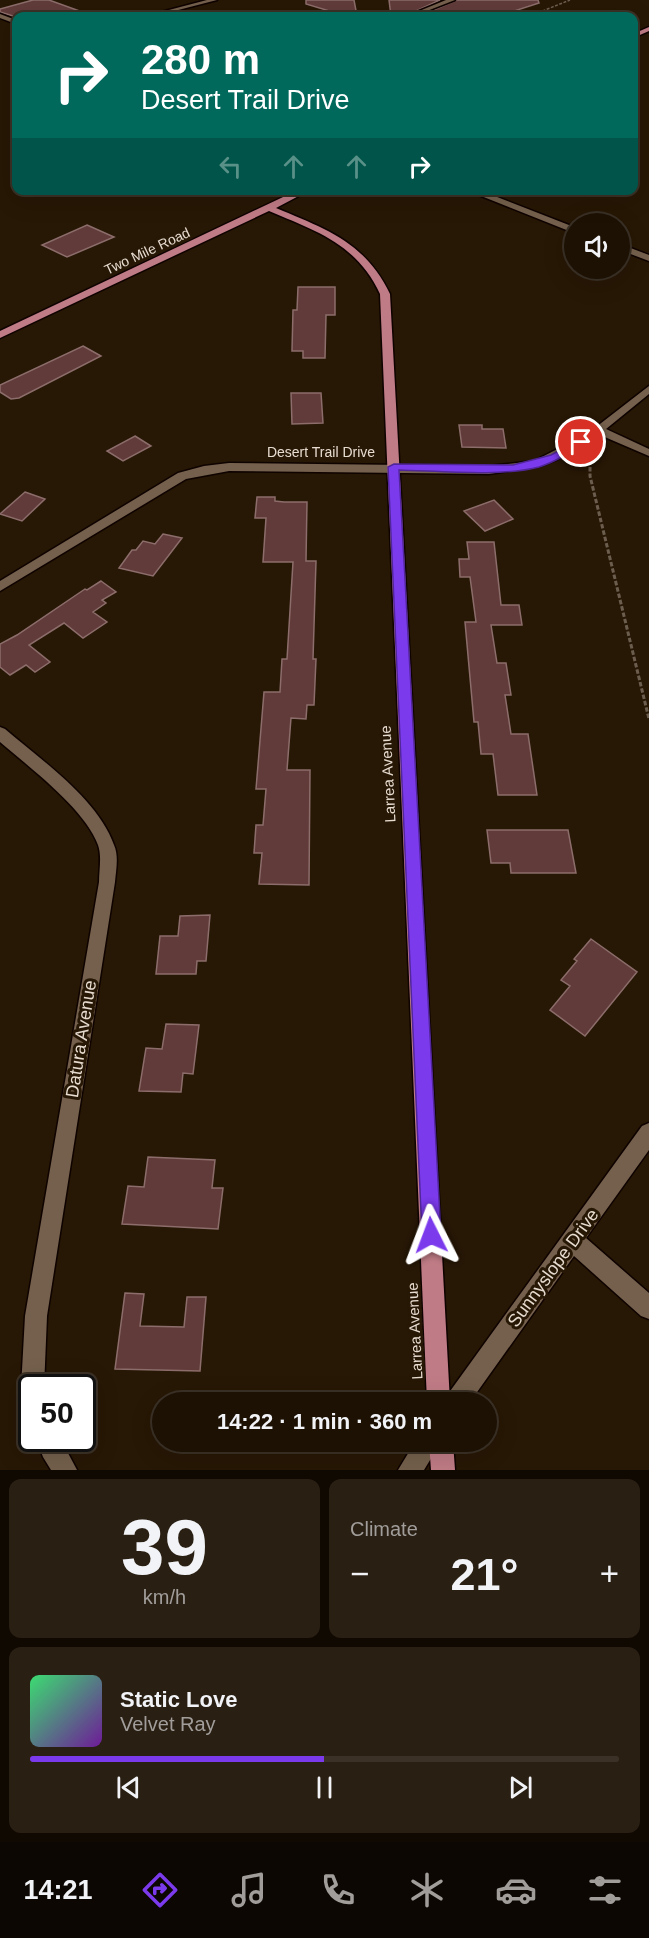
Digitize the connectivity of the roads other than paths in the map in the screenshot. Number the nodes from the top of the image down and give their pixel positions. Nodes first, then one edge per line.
1 (214, 0) edge
2 (452, 0) edge
3 (164, 12) edge
4 (420, 12) edge
5 (296, 195) edge
6 (483, 195) edge
7 (269, 208) junction
8 (564, 226) edge
9 (630, 251) edge
10 (649, 258) edge
11 (0, 335) edge
12 (649, 389) edge
13 (595, 433) junction
14 (649, 453) edge
15 (394, 467) junction
16 (0, 587) edge
17 (0, 733) edge
18 (649, 1133) edge
19 (573, 1241) junction
20 (649, 1308) edge
21 (33, 1374) edge
22 (440, 1392) edge
23 (463, 1392) edge
24 (53, 1452) edge
25 (422, 1452) edge
26 (441, 1452) edge
27 (65, 1470) edge
28 (410, 1470) edge
29 (442, 1470) edge

1 - 3 street
2 - 4 street
5 - 7 main road, Two Mile Road
6 - 8 street
7 - 11 main road, Two Mile Road
7 - 15 main road, Larrea Avenue
9 - 10 street
12 - 13 street, Desert Trail Drive
13 - 14 street
13 - 15 street, Desert Trail Drive
15 - 16 street, Desert Trail Drive
15 - 22 main road, Larrea Avenue
17 - 21 street, Datura Avenue
18 - 19 street, Sunnyslope Drive
19 - 20 street
19 - 23 street, Sunnyslope Drive
24 - 27 street
25 - 28 street
26 - 29 main road

